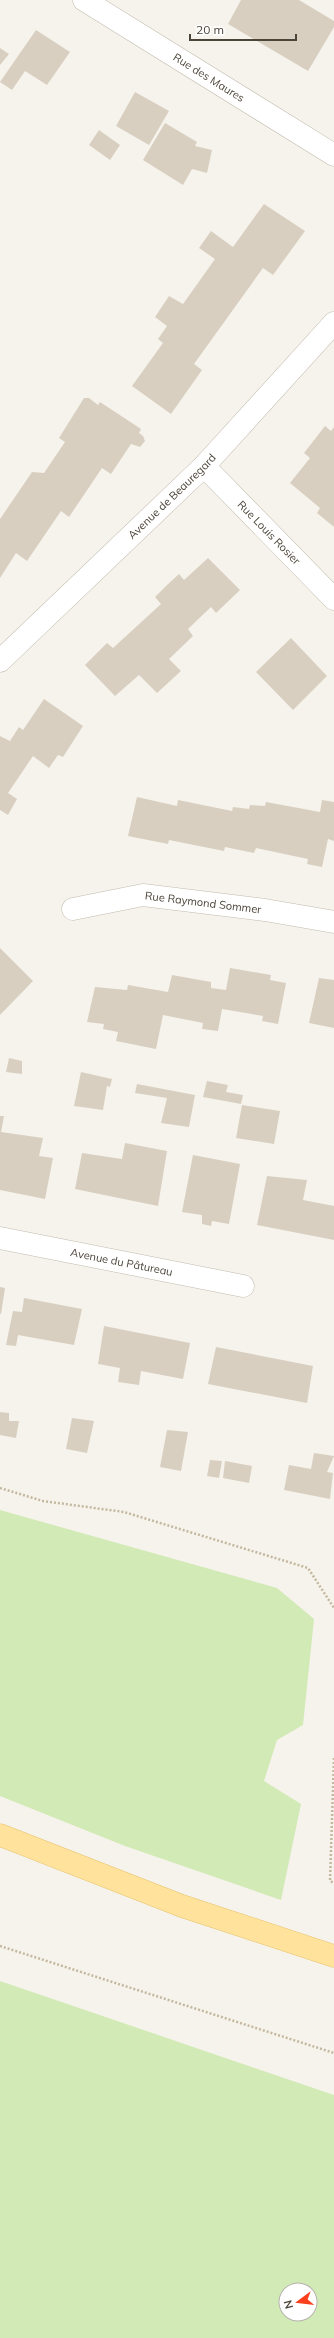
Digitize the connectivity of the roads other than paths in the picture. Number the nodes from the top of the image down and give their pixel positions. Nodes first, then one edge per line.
1 (84, 0) edge
2 (334, 155) edge
3 (334, 323) edge
4 (204, 466) junction
5 (334, 599) edge
6 (0, 661) edge
7 (73, 909) dead end
8 (334, 922) edge
9 (0, 1238) edge
10 (243, 1286) dead end
11 (0, 1835) edge
12 (334, 1956) edge

1 - 2 street, Rue des Maures
3 - 4 street, Avenue de Beauregard
4 - 5 street, Rue Louis Rosier
4 - 6 street, Avenue de Beauregard
7 - 8 street, Rue Raymond Sommer
9 - 10 street, Avenue du Pâtureau
11 - 12 main road

